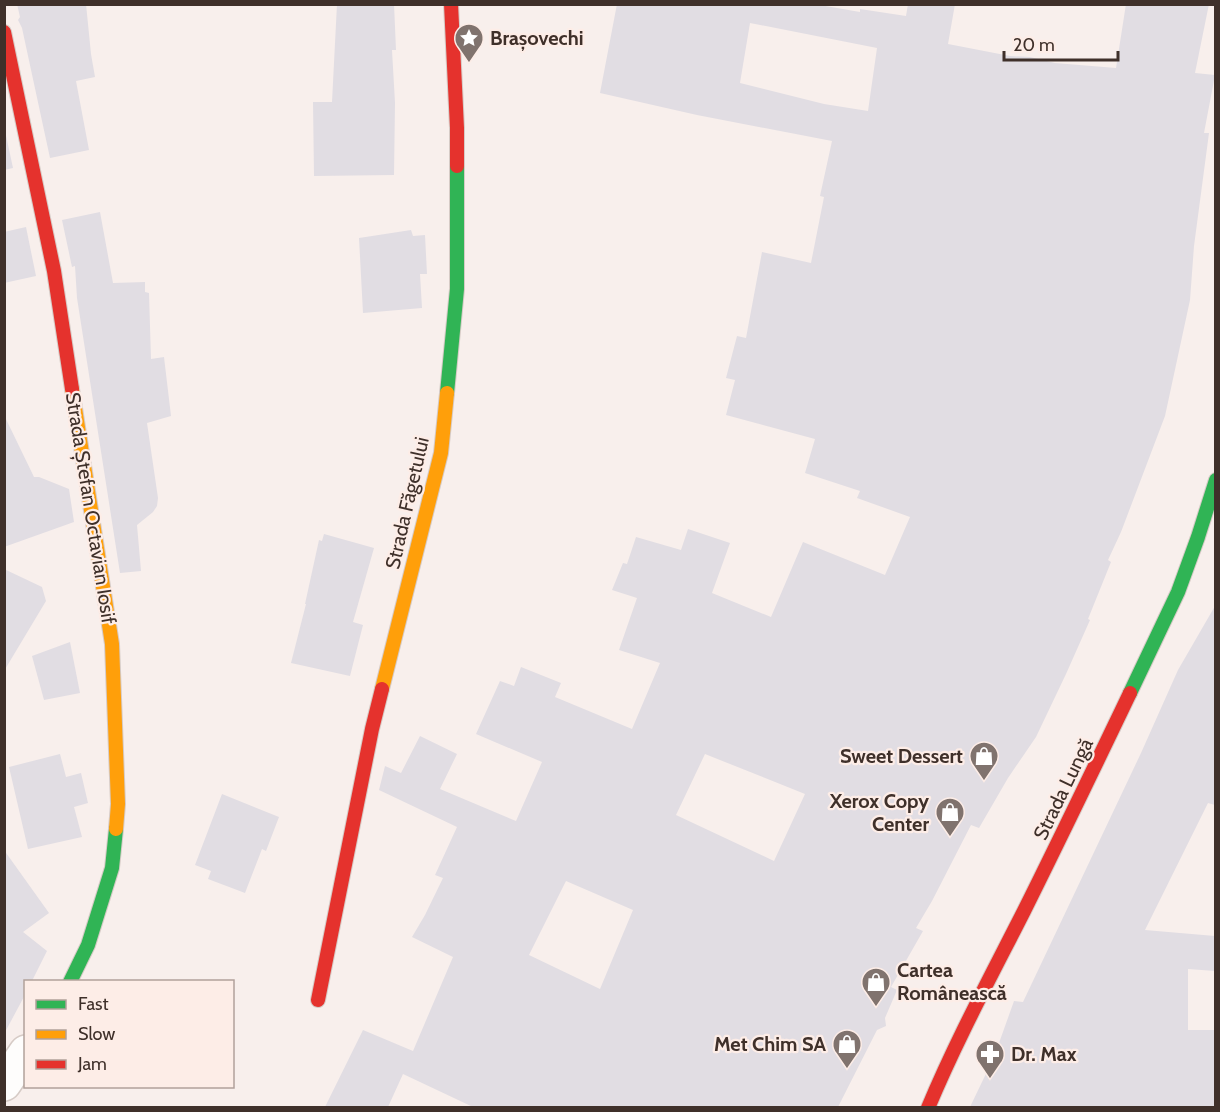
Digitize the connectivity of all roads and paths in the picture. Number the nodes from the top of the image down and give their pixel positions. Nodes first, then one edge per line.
1 (451, 4) edge
2 (4, 32) edge
3 (1215, 480) edge
4 (70, 980) edge
5 (318, 1000) dead end
6 (24, 1055) edge
7 (4, 1084) edge
8 (928, 1107) edge

1 - 5 street, Strada Făgetului
2 - 4 street, Strada Ștefan Octavian Iosif
3 - 8 street, Strada Lungă
6 - 7 street

